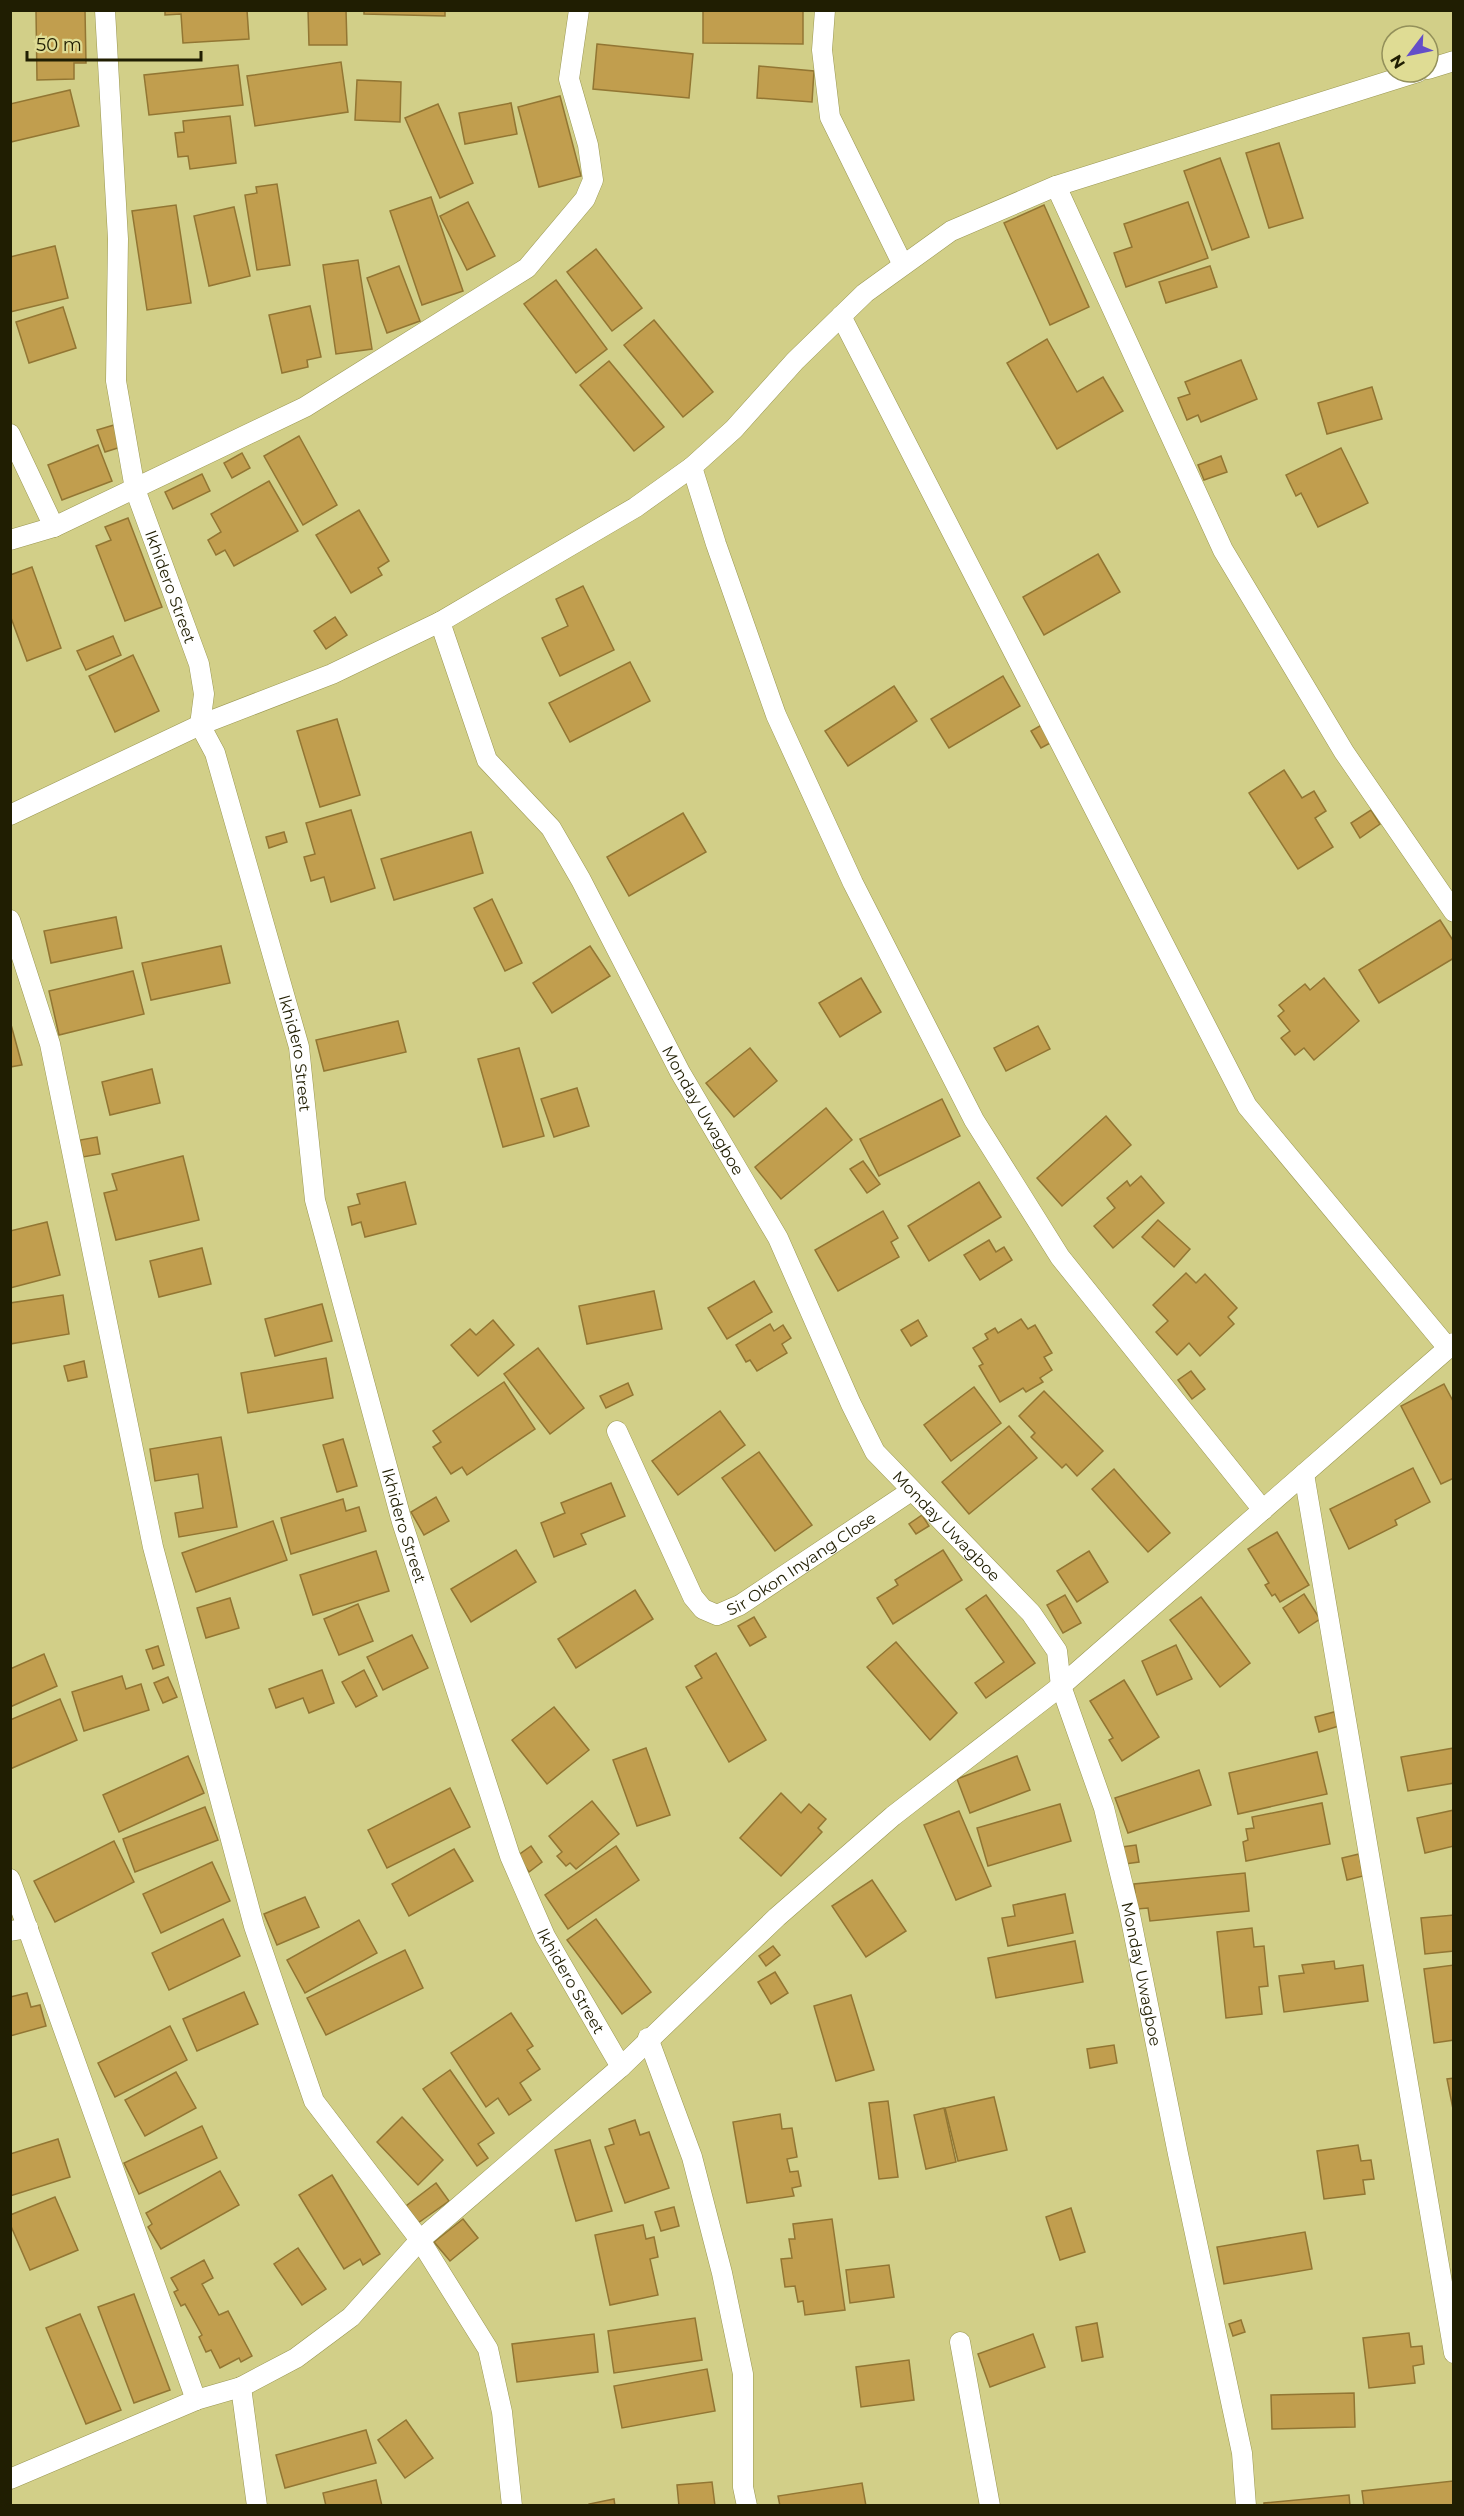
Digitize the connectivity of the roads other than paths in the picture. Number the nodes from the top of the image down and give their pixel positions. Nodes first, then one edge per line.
1 (105, 10) edge
2 (579, 10) edge
3 (825, 10) edge
4 (1380, 84) edge
5 (1056, 186) junction
6 (903, 266) junction
7 (841, 316) junction
8 (10, 434) edge
9 (692, 467) junction
10 (135, 489) junction
11 (54, 527) junction
12 (10, 540) edge
13 (440, 622) junction
14 (200, 725) junction
15 (10, 815) edge
16 (1454, 912) edge
17 (10, 920) edge
18 (1451, 1345) edge
19 (616, 1431) dead end
20 (1304, 1474) junction
21 (911, 1491) junction
22 (1263, 1510) junction
23 (1061, 1686) junction
24 (10, 1879) edge
25 (19, 1930) edge
26 (648, 2038) junction
27 (621, 2067) junction
28 (420, 2240) junction
29 (960, 2342) dead end
30 (1454, 2353) edge
31 (241, 2387) junction
32 (196, 2400) junction
33 (10, 2479) edge
34 (257, 2505) edge
35 (512, 2505) edge
36 (747, 2505) edge
37 (990, 2505) edge
38 (1246, 2505) edge

1 - 10 street, Ikhidero Street
2 - 10 street
3 - 6 street
4 - 5 street
5 - 6 street
5 - 16 street
6 - 7 street
7 - 9 street
7 - 18 street
8 - 11 street
9 - 13 street
9 - 22 street
10 - 11 street
10 - 14 street, Ikhidero Street
11 - 12 street
13 - 14 street
13 - 21 street, Monday Uwagboe
14 - 15 street
14 - 27 street, Ikhidero Street
17 - 28 street
18 - 20 street
19 - 21 street, Sir Okon Inyang Close
20 - 22 street
20 - 30 street
21 - 23 street, Monday Uwagboe
22 - 23 street
23 - 26 street
23 - 38 street, Monday Uwagboe
24 - 25 street
25 - 32 street
26 - 27 street
26 - 36 street
27 - 28 street
28 - 31 street
28 - 35 street
29 - 37 street
31 - 32 street
31 - 34 street
32 - 33 street

